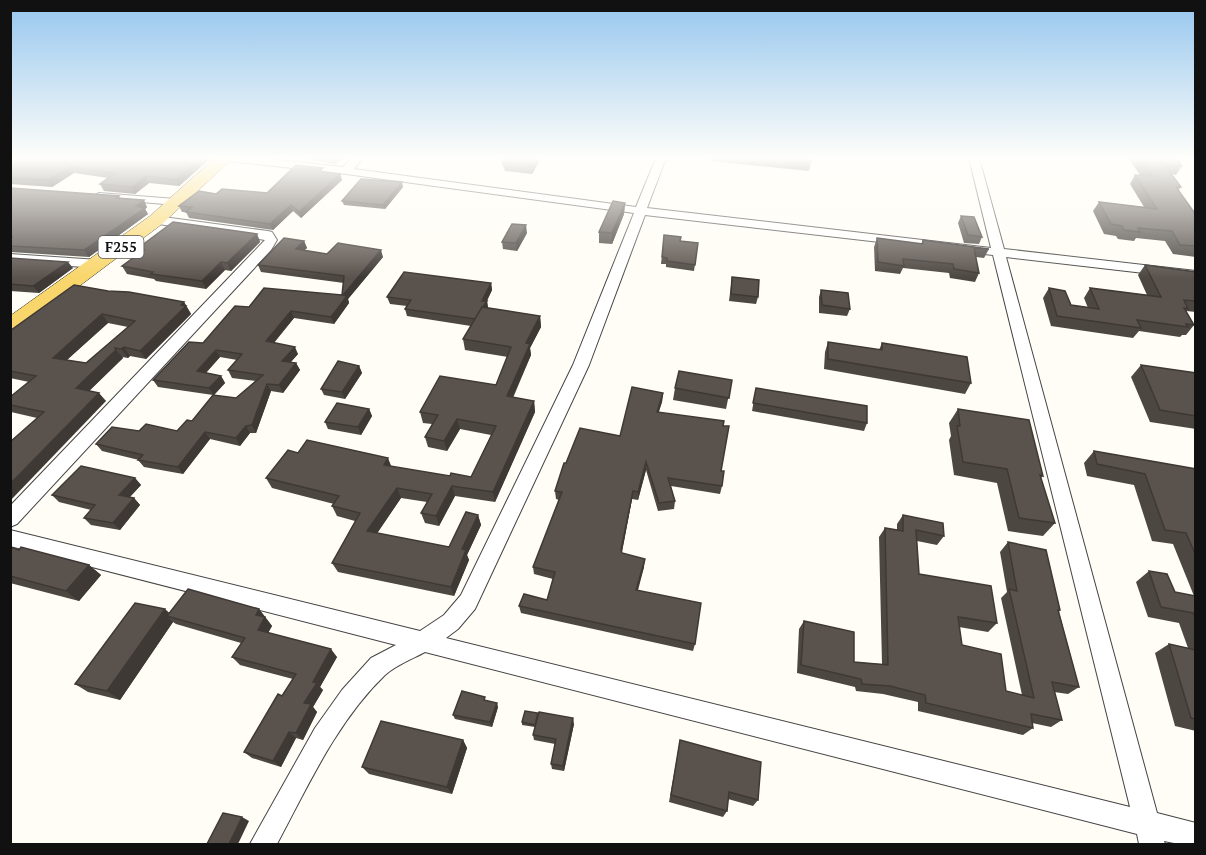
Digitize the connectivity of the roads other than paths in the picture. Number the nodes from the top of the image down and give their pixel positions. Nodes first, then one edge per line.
1 (122, 198) edge
2 (181, 198) edge
3 (544, 198) edge
4 (645, 198) edge
5 (984, 198) edge
6 (176, 202) junction
7 (640, 211) junction
8 (156, 220) junction
9 (997, 250) junction
10 (10, 258) edge
11 (99, 264) junction
12 (1196, 275) edge
13 (10, 327) edge
14 (10, 519) edge
15 (10, 538) edge
16 (422, 642) junction
17 (1149, 834) edge
18 (1196, 836) edge
19 (262, 844) edge

1 - 6 street
2 - 6 main road, F255
3 - 7 street
4 - 7 street
5 - 9 street
6 - 8 main road, F255
7 - 9 street
7 - 16 street
8 - 11 main road, F255
8 - 14 street
9 - 12 street
9 - 17 street
10 - 11 street
11 - 13 main road, F255
15 - 16 street
16 - 17 street
16 - 19 street
17 - 18 street

